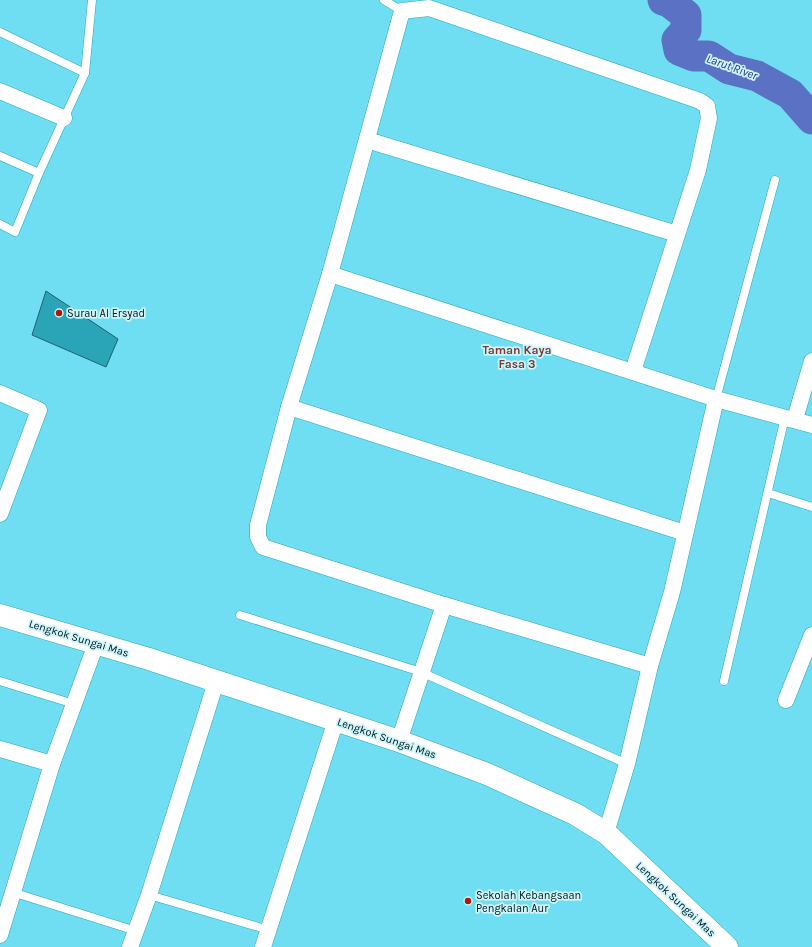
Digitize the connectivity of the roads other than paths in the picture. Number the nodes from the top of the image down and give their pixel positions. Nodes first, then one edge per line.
1 (92, 0) edge
2 (384, 0) edge
3 (402, 11) junction
4 (0, 32) edge
5 (85, 73) junction
6 (0, 91) edge
7 (64, 118) junction
8 (366, 140) junction
9 (0, 156) edge
10 (39, 173) junction
11 (775, 180) dead end
12 (0, 224) edge
13 (677, 234) junction
14 (330, 274) junction
15 (812, 361) edge
16 (633, 371) junction
17 (0, 393) edge
18 (716, 399) junction
19 (289, 407) junction
20 (790, 418) junction
21 (812, 425) edge
22 (768, 493) junction
23 (812, 507) edge
24 (0, 514) edge
25 (685, 533) junction
26 (444, 605) junction
27 (0, 615) edge
28 (240, 615) dead end
29 (812, 635) edge
30 (96, 644) junction
31 (650, 666) junction
32 (421, 672) junction
33 (0, 681) edge
34 (724, 681) dead end
35 (216, 682) junction
36 (786, 700) dead end
37 (74, 704) junction
38 (336, 720) junction
39 (399, 740) junction
40 (0, 749) edge
41 (52, 764) junction
42 (626, 764) junction
43 (606, 833) junction
44 (12, 892) junction
45 (149, 895) junction
46 (269, 930) junction
47 (136, 931) junction
48 (0, 935) edge
49 (130, 947) edge
50 (263, 947) edge
51 (727, 947) edge

1 - 5 lane
2 - 3 lane
3 - 8 street
3 - 13 street
4 - 5 lane
5 - 7 lane
6 - 7 street
7 - 10 lane
8 - 13 street
8 - 14 street
9 - 10 lane
10 - 12 lane
11 - 18 lane
13 - 16 street
14 - 16 street
14 - 19 street
15 - 20 street
16 - 18 street
17 - 24 street
18 - 20 street
18 - 25 street
19 - 25 street
19 - 26 street
20 - 21 street
20 - 22 lane
22 - 23 lane
22 - 34 lane
25 - 31 street
26 - 31 street
26 - 32 street
27 - 30 street, Lengkok Sungai Mas
28 - 32 lane
29 - 36 street
30 - 35 street, Lengkok Sungai Mas
30 - 37 street
31 - 42 street
32 - 39 street
32 - 42 lane
33 - 37 lane
35 - 38 street, Lengkok Sungai Mas
35 - 45 street
37 - 41 street
38 - 39 street, Lengkok Sungai Mas
38 - 46 street
39 - 43 street, Lengkok Sungai Mas
40 - 41 street
41 - 44 street
42 - 43 street
43 - 51 street, Lengkok Sungai Mas
44 - 47 lane
44 - 48 street
45 - 46 lane
45 - 47 street
46 - 50 street
47 - 49 street

